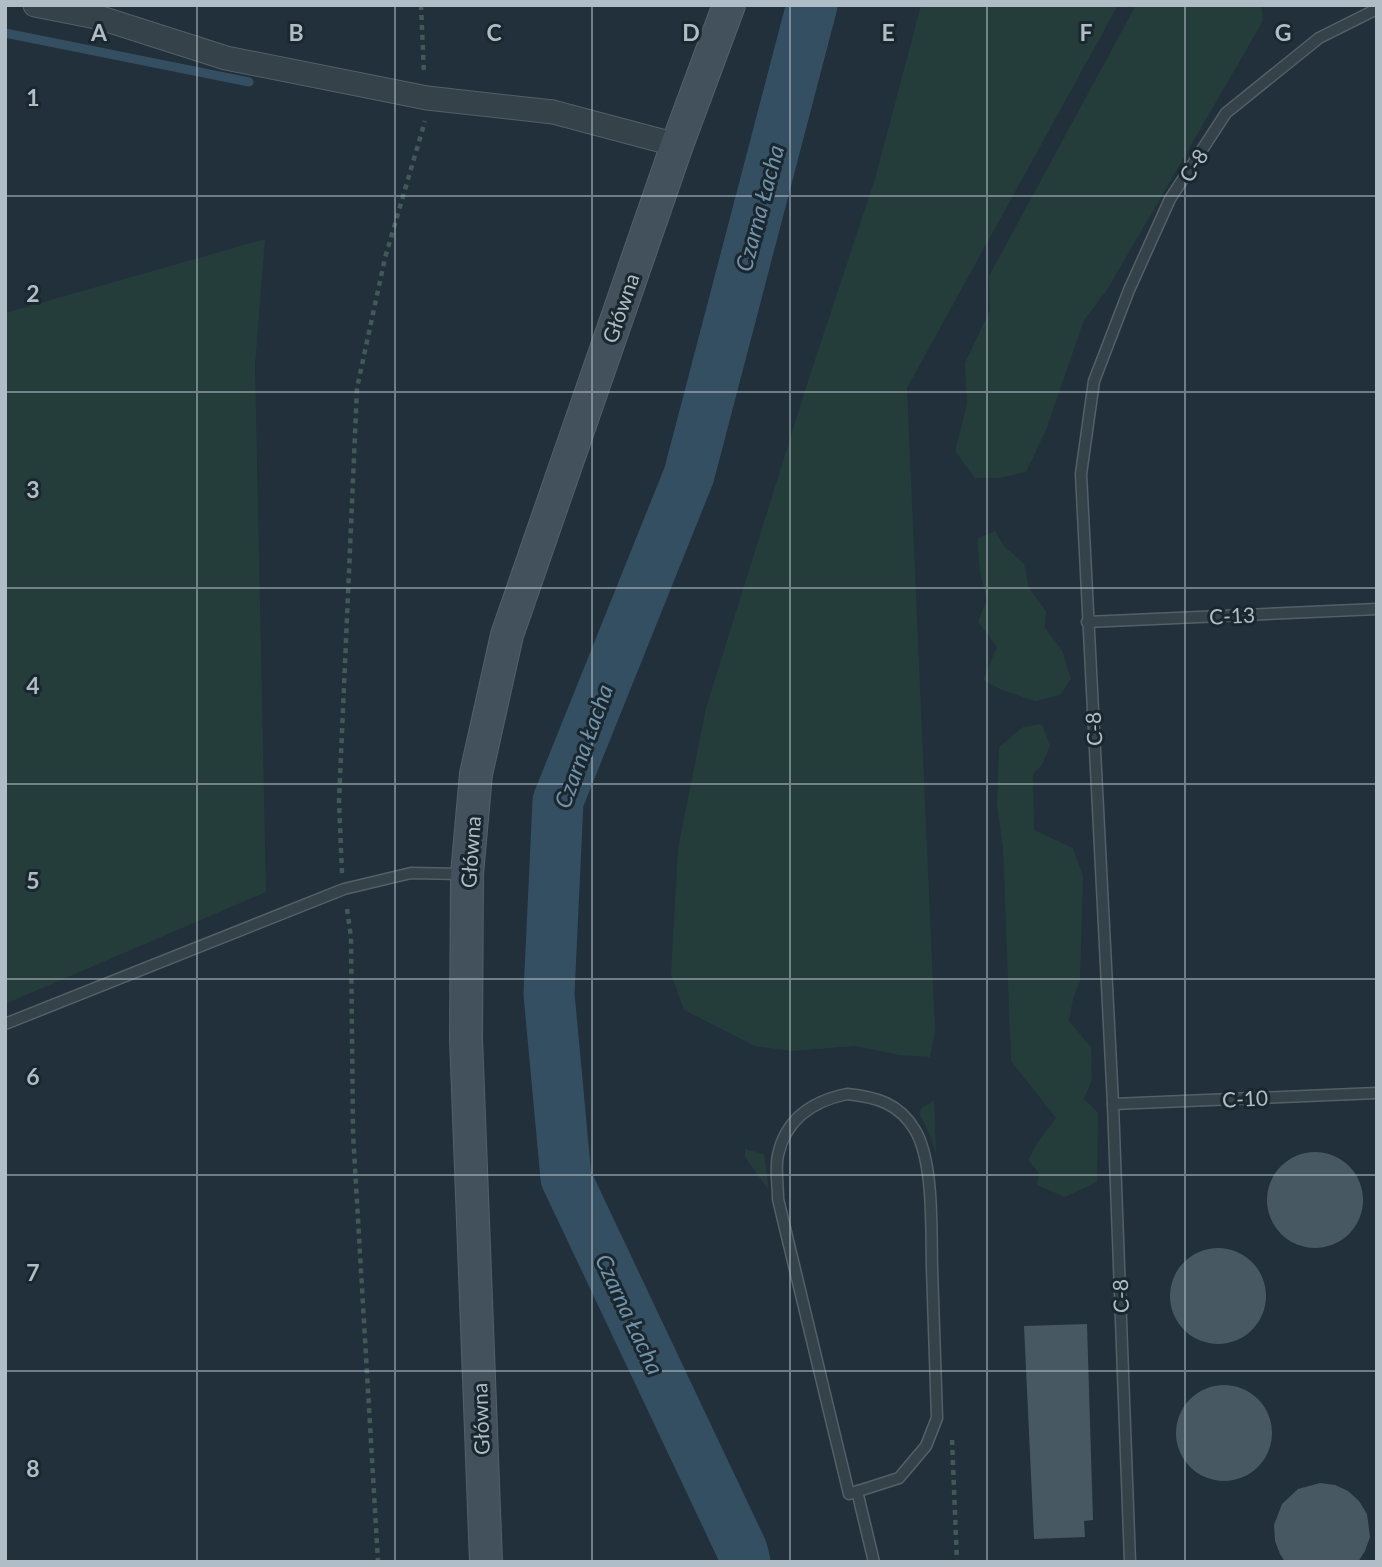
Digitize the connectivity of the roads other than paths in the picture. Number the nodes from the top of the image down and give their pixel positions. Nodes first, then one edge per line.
1 (35, 5) edge
2 (729, 5) edge
3 (1377, 9) edge
4 (102, 12) edge
5 (672, 159) junction
6 (1377, 608) edge
7 (1087, 622) junction
8 (467, 874) junction
9 (5, 1024) edge
10 (1377, 1093) edge
11 (1113, 1104) junction
12 (857, 1491) junction
13 (486, 1562) edge
14 (874, 1562) edge
15 (1130, 1562) edge

1 - 4 street
2 - 5 main road, Główna
3 - 7 lane, C-8
4 - 5 street
5 - 8 main road, Główna
6 - 7 lane, C-13
7 - 11 lane, C-8
8 - 9 lane
8 - 13 main road, Główna
10 - 11 lane, C-10
11 - 15 lane, C-8
12 - 12 lane
12 - 14 lane

